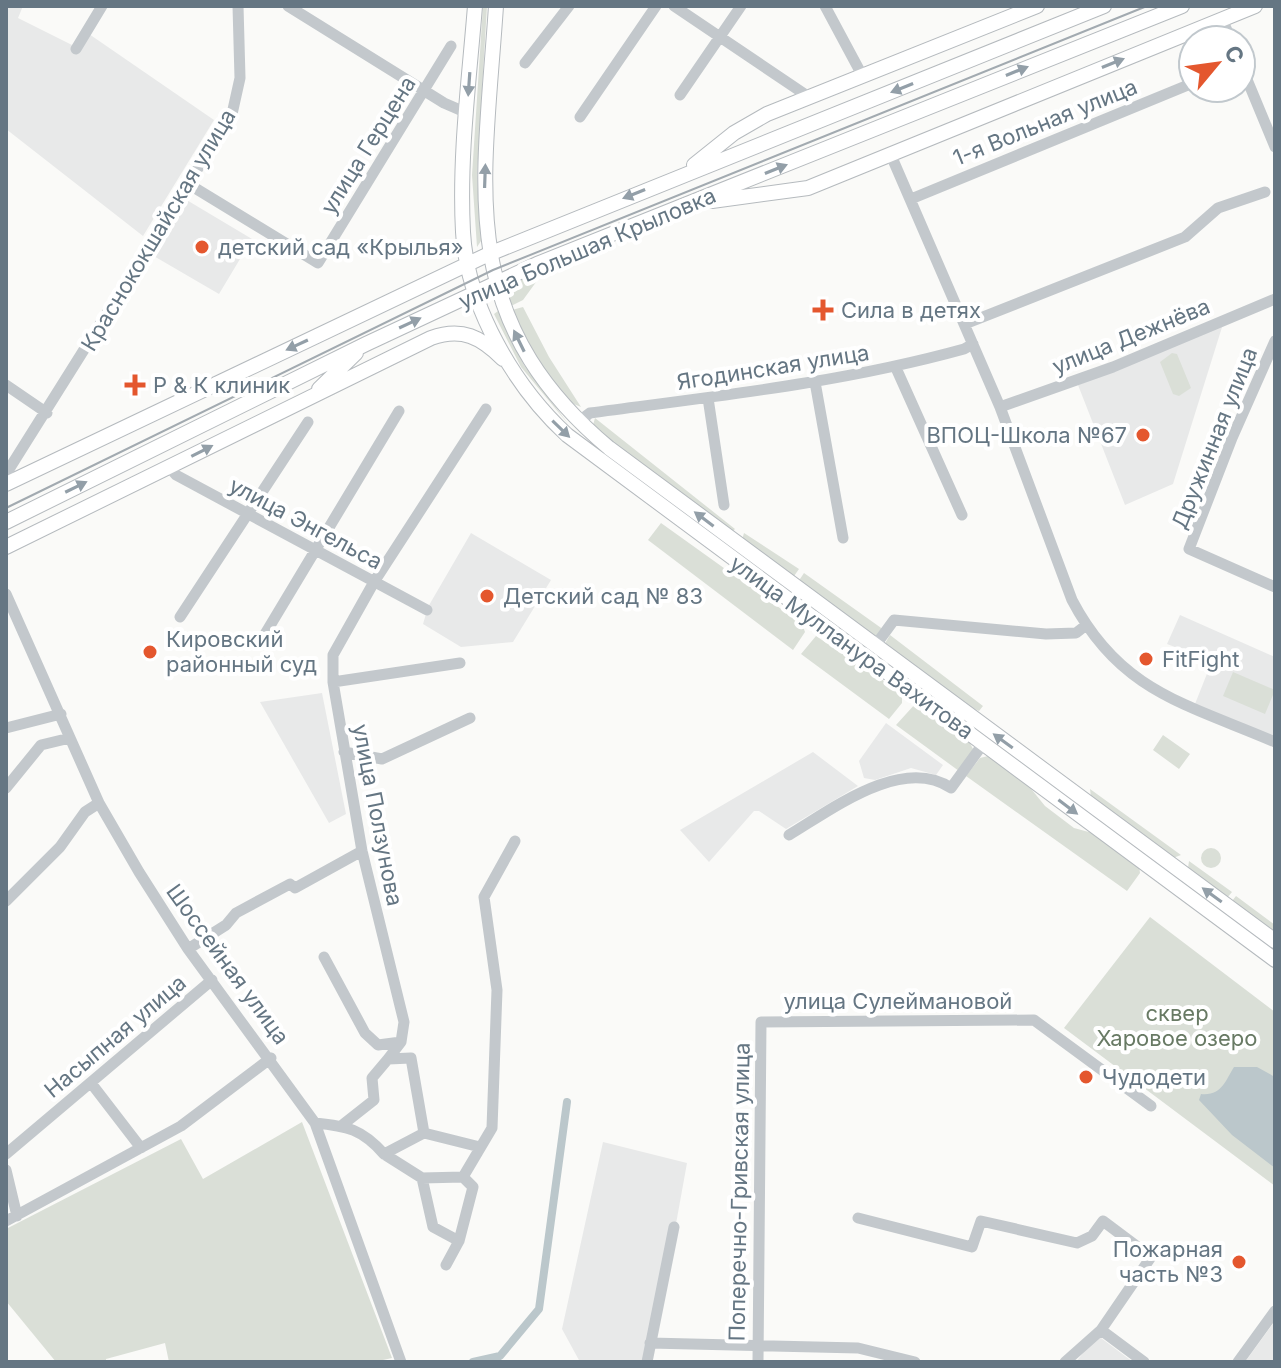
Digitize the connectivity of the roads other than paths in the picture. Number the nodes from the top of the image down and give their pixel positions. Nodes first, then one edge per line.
1 (102, 6) edge
2 (238, 6) edge
3 (288, 6) edge
4 (475, 6) edge
5 (496, 6) edge
6 (569, 6) edge
7 (656, 6) edge
8 (674, 6) edge
9 (741, 6) edge
10 (841, 6) edge
11 (1104, 6) edge
12 (1182, 6) edge
13 (1255, 6) edge
14 (1032, 7) edge
15 (826, 9) edge
16 (1222, 19) junction
17 (1224, 24) edge
18 (719, 36) junction
19 (451, 46) dead end
20 (76, 49) dead end
21 (525, 63) dead end
22 (862, 75) junction
23 (1177, 90) edge
24 (426, 92) junction
25 (680, 95) dead end
26 (809, 97) junction
27 (1257, 104) edge
28 (467, 113) junction
29 (580, 117) dead end
30 (1275, 147) edge
31 (890, 153) junction
32 (684, 173) junction
33 (190, 185) junction
34 (1265, 192) dead end
35 (911, 199) junction
36 (696, 202) junction
37 (489, 254) junction
38 (468, 263) junction
39 (496, 283) junction
40 (476, 292) junction
41 (1275, 299) edge
42 (965, 324) junction
43 (1275, 341) edge
44 (366, 344) junction
45 (973, 344) junction
46 (512, 367) junction
47 (896, 368) junction
48 (815, 382) junction
49 (6, 385) edge
50 (310, 398) junction
51 (708, 398) junction
52 (1000, 407) junction
53 (289, 408) junction
54 (486, 409) dead end
55 (399, 411) dead end
56 (229, 412) junction
57 (47, 413) junction
58 (308, 422) dead end
59 (578, 422) junction
60 (29, 440) junction
61 (63, 456) junction
62 (169, 467) junction
63 (6, 474) edge
64 (6, 484) edge
65 (724, 505) dead end
66 (246, 514) junction
67 (962, 515) dead end
68 (6, 522) edge
69 (843, 538) dead end
70 (6, 547) edge
71 (313, 551) junction
72 (374, 582) junction
73 (1275, 587) edge
74 (6, 594) edge
75 (427, 610) dead end
76 (180, 617) dead end
77 (1085, 626) junction
78 (259, 644) dead end
79 (875, 646) junction
80 (460, 663) dead end
81 (333, 682) junction
82 (61, 714) junction
83 (470, 718) dead end
84 (6, 728) edge
85 (70, 738) junction
86 (1275, 742) edge
87 (983, 744) junction
88 (344, 752) junction
89 (6, 788) edge
90 (99, 803) junction
91 (789, 835) dead end
92 (515, 841) dead end
93 (362, 851) junction
94 (6, 901) edge
95 (1275, 941) edge
96 (188, 949) junction
97 (324, 957) dead end
98 (1275, 960) edge
99 (212, 980) junction
100 (761, 1022) joint
101 (401, 1042) junction
102 (271, 1058) junction
103 (388, 1059) junction
104 (91, 1083) junction
105 (1151, 1106) dead end
106 (315, 1123) junction
107 (341, 1126) junction
108 (424, 1133) junction
109 (480, 1147) junction
110 (141, 1148) junction
111 (6, 1154) edge
112 (384, 1154) junction
113 (6, 1170) edge
114 (463, 1177) junction
115 (422, 1178) junction
116 (12, 1218) edge
117 (858, 1218) dead end
118 (674, 1227) dead end
119 (459, 1241) junction
120 (446, 1265) dead end
121 (1275, 1311) edge
122 (1101, 1330) junction
123 (650, 1343) junction
124 (757, 1346) junction
125 (401, 1362) edge
126 (647, 1362) edge
127 (758, 1362) edge
128 (915, 1362) edge
129 (1065, 1362) edge
130 (1144, 1362) edge
131 (1238, 1362) edge

1 - 20 street
2 - 33 street, Краснококшайская улица
3 - 24 street
4 -> 28 main road
37 -> 5 main road
6 - 21 street
7 - 29 street
8 - 18 street
9 - 18 street
10 - 15 street
11 -> 32 main road, улица Большая Крыловка
36 -> 12 main road, улица Большая Крыловка
13 - 16 main road
14 - 22 main road
15 - 22 street
16 - 17 street
31 -> 16 main road
18 - 25 street
18 - 26 street
19 - 24 street, улица Герцена
22 - 26 main road
23 - 35 street, 1-я Вольная улица
24 - 28 street
24 - 33 street, улица Герцена
26 - 32 main road
27 - 30 street
28 - 38 main road
31 - 35 street
31 - 36 main road
32 -> 37 main road, улица Большая Крыловка
33 - 57 street, Краснококшайская улица
34 - 42 street
35 - 42 street
36 - 39 main road, улица Большая Крыловка
37 - 38 main road, улица Большая Крыловка
37 - 39 main road, улица Мулланура Вахитова
38 - 40 main road, улица Мулланура Вахитова
38 -> 61 main road, улица Большая Крыловка
39 - 40 main road, улица Большая Крыловка
59 -> 39 main road, улица Мулланура Вахитова
44 -> 40 main road, улица Большая Крыловка
40 - 46 main road, улица Мулланура Вахитова
41 - 52 street, улица Дежнёва
42 - 45 street
43 - 73 street, Дружинная улица
44 - 50 main road
44 - 56 main road, улица Большая Крыловка
45 - 47 street, Ягодинская улица
45 - 52 street
46 - 50 main road
46 -> 87 main road, улица Мулланура Вахитова
47 - 48 street, Ягодинская улица
47 - 67 street
48 - 51 street, Ягодинская улица
48 - 69 street
49 - 57 street
50 - 53 main road
51 - 59 street, Ягодинская улица
51 - 65 street
52 - 77 street
53 - 56 main road
62 -> 53 main road
54 - 72 street, улица Ползунова
55 - 71 street
68 -> 56 main road, улица Большая Крыловка
57 - 60 street, Краснококшайская улица
58 - 66 street
79 -> 59 main road, улица Мулланура Вахитова
60 - 61 street
60 - 63 street, Краснококшайская улица
61 - 64 main road, улица Большая Крыловка
62 - 66 street, улица Энгельса
62 - 70 main road
66 - 71 street, улица Энгельса
66 - 76 street
71 - 72 street, улица Энгельса
71 - 78 street
72 - 75 street, улица Энгельса
72 - 81 street, улица Ползунова
74 - 82 street, Шоссейная улица
77 - 79 street
77 - 86 street
95 -> 79 main road, улица Мулланура Вахитова
80 - 81 street
81 - 88 street, улица Ползунова
82 - 84 street
82 - 85 street, Шоссейная улица
83 - 88 street
85 - 89 street
85 - 90 street, Шоссейная улица
87 - 91 street
87 -> 98 main road, улица Мулланура Вахитова
88 - 93 street, улица Ползунова
90 - 94 street
90 - 96 street, Шоссейная улица
92 - 109 street
93 - 96 street
93 - 101 street, улица Ползунова
96 - 99 street, Шоссейная улица
97 - 101 street
99 - 102 street, Шоссейная улица
99 - 104 street, Насыпная улица
100 - 105 street, улица Сулеймановой
100 - 124 street, Поперечно-Гривская улица
101 - 103 street
102 - 106 street, Шоссейная улица
102 - 110 street
103 - 107 street
103 - 108 street
104 - 110 street
104 - 111 street, Насыпная улица
106 - 107 street
106 - 125 street, Шоссейная улица
107 - 112 street
108 - 109 street
108 - 112 street
109 - 114 street
110 - 116 street
112 - 115 street
113 - 116 street
114 - 115 street
114 - 119 street
115 - 119 street
117 - 122 street
118 - 123 street
119 - 120 street
121 - 131 street
122 - 129 street
122 - 130 street
123 - 124 street
123 - 126 street
124 - 127 street, Поперечно-Гривская улица
124 - 128 street

